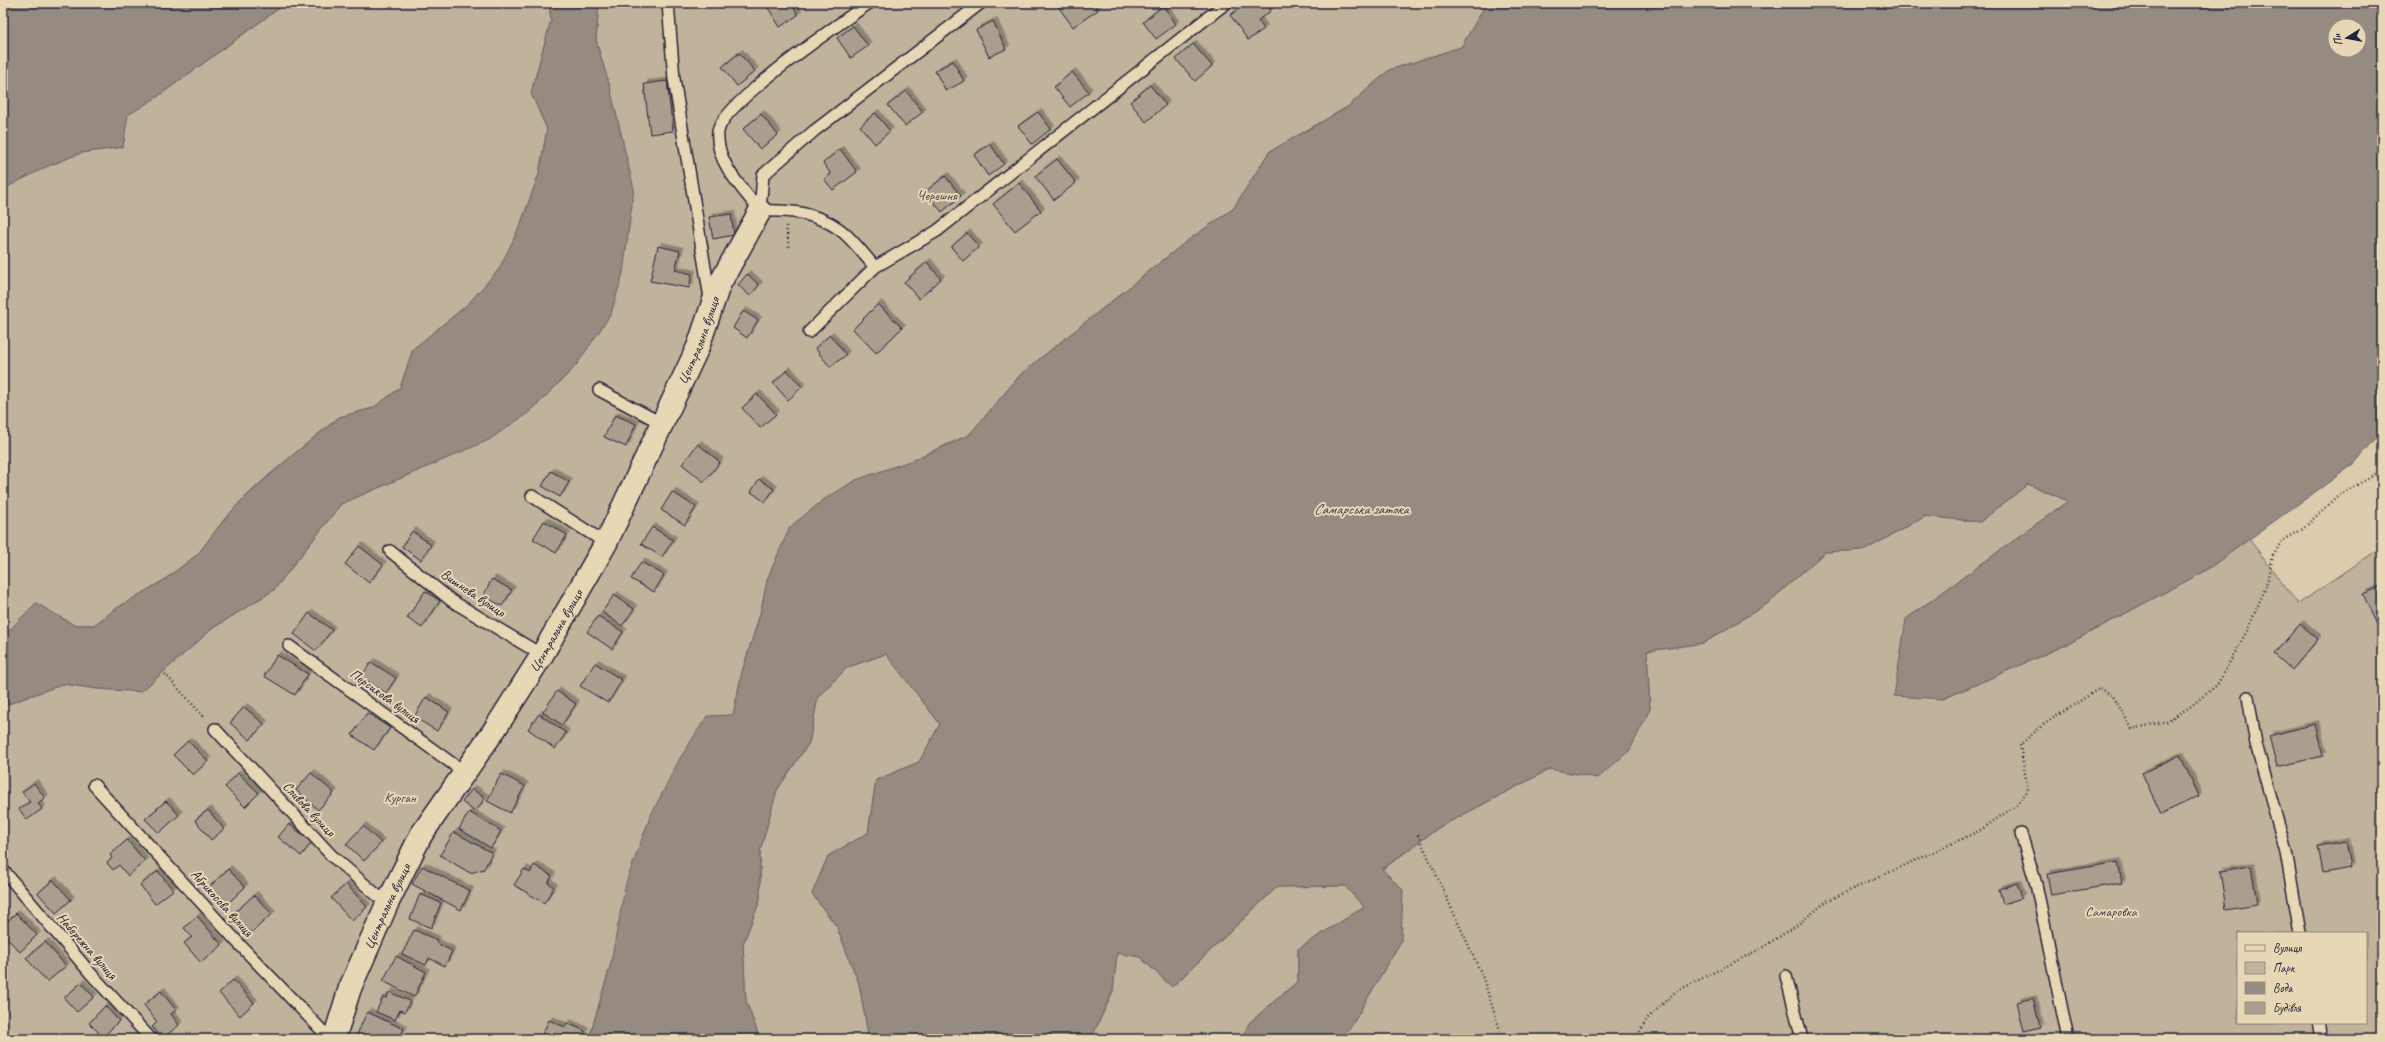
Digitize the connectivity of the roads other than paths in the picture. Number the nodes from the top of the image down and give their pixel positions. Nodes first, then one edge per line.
1 (668, 3) edge
2 (868, 3) edge
3 (981, 3) edge
4 (1226, 3) edge
5 (760, 211) junction
6 (875, 267) junction
7 (711, 309) junction
8 (809, 332) dead end
9 (599, 390) dead end
10 (661, 423) junction
11 (532, 496) dead end
12 (606, 543) junction
13 (390, 551) dead end
14 (288, 646) dead end
15 (542, 655) junction
16 (2248, 697) dead end
17 (215, 729) road end
18 (464, 772) junction
19 (94, 785) dead end
20 (2021, 834) dead end
21 (3, 870) edge
22 (387, 904) junction
23 (2300, 932) edge
24 (1786, 976) dead end
25 (2318, 1024) edge
26 (151, 1039) edge
27 (330, 1039) edge
28 (334, 1039) edge
29 (1802, 1039) edge
30 (2068, 1039) edge
31 (2321, 1039) edge

1 - 7 lane
2 - 5 lane
3 - 5 lane
4 - 6 lane
5 - 6 lane
5 - 7 street, Центральна вулиця
6 - 8 lane
7 - 10 street, Центральна вулиця
9 - 10 lane
10 - 12 street, Центральна вулиця
11 - 12 lane
12 - 15 street, Центральна вулиця
13 - 15 lane, Вишнева вулиця
14 - 18 lane, Персикова вулиця
15 - 18 street, Центральна вулиця
16 - 23 lane
17 - 22 lane, Сливова вулиця
18 - 22 street, Центральна вулиця
19 - 27 lane, Абрикосова вулиця
20 - 30 lane
21 - 26 lane, Набережна вулиця
22 - 28 street, Центральна вулиця
24 - 29 lane
25 - 31 lane

